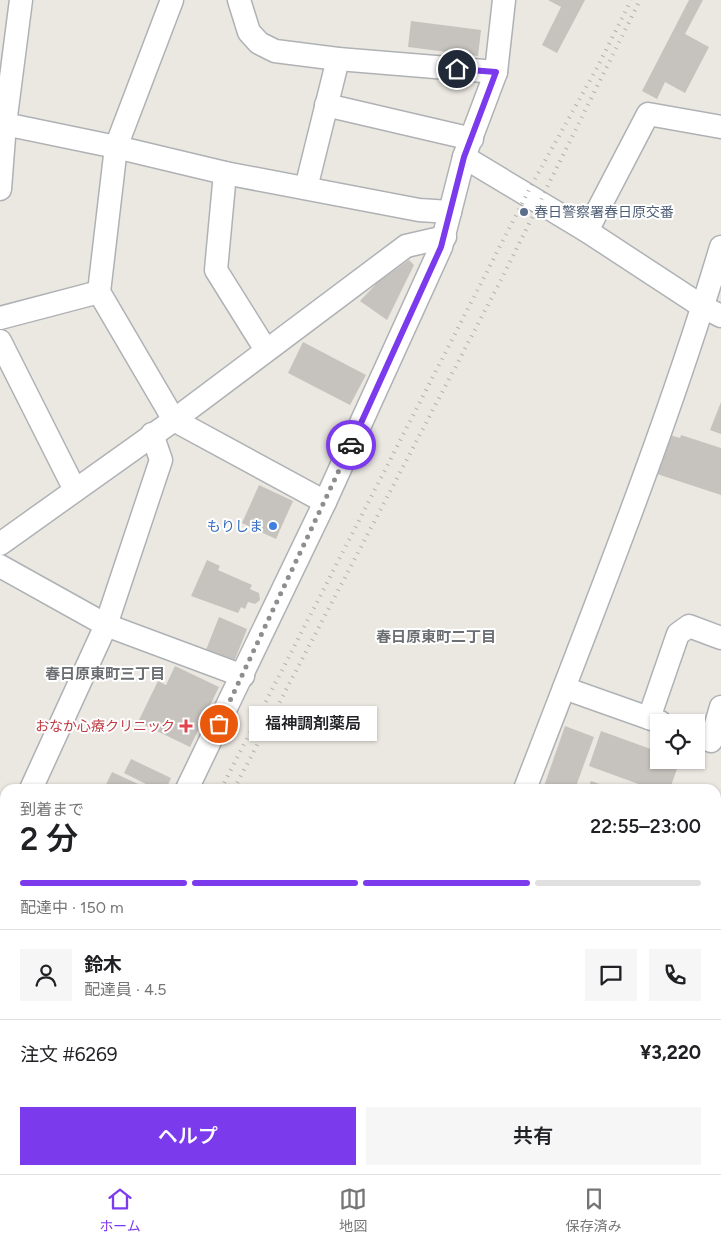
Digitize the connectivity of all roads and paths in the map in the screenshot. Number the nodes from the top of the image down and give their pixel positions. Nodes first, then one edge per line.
1 (21, 0) edge
2 (172, 0) edge
3 (239, 0) edge
4 (504, 0) edge
5 (338, 59) junction
6 (496, 72) junction
7 (326, 104) junction
8 (3, 124) edge
9 (721, 127) edge
10 (116, 147) junction
11 (468, 148) junction
12 (226, 173) junction
13 (306, 188) junction
14 (0, 189) edge
15 (450, 212) junction
16 (587, 231) junction
17 (445, 237) junction
18 (721, 246) edge
19 (99, 292) junction
20 (712, 312) edge
21 (0, 318) edge
22 (0, 342) edge
23 (266, 350) junction
24 (174, 420) junction
25 (152, 434) junction
26 (75, 490) junction
27 (325, 502) junction
28 (0, 544) edge
29 (0, 566) edge
30 (106, 625) junction
31 (721, 638) edge
32 (243, 676) junction
33 (564, 688) junction
34 (721, 707) edge
35 (657, 714) edge
36 (650, 718) edge
37 (709, 740) edge
38 (33, 784) edge
39 (189, 784) edge
40 (527, 784) edge

1 - 8 street
2 - 10 street
3 - 5 street
4 - 6 street
5 - 6 street
5 - 7 street
6 - 11 street
7 - 11 street
7 - 13 street
8 - 10 street
8 - 14 street
9 - 16 street
10 - 12 street
10 - 19 street
11 - 15 street
11 - 16 street
12 - 13 street
12 - 23 street
13 - 15 street
15 - 17 street
16 - 20 street
17 - 23 street
17 - 27 street
18 - 20 street
19 - 21 street
19 - 24 street
20 - 33 street
22 - 26 street
23 - 24 street
24 - 25 street
24 - 27 street
25 - 26 street
25 - 30 street
26 - 28 street
27 - 32 street
29 - 30 street
30 - 32 street
30 - 38 street
31 - 35 street
32 - 39 street
33 - 36 street
33 - 40 street
34 - 37 street

